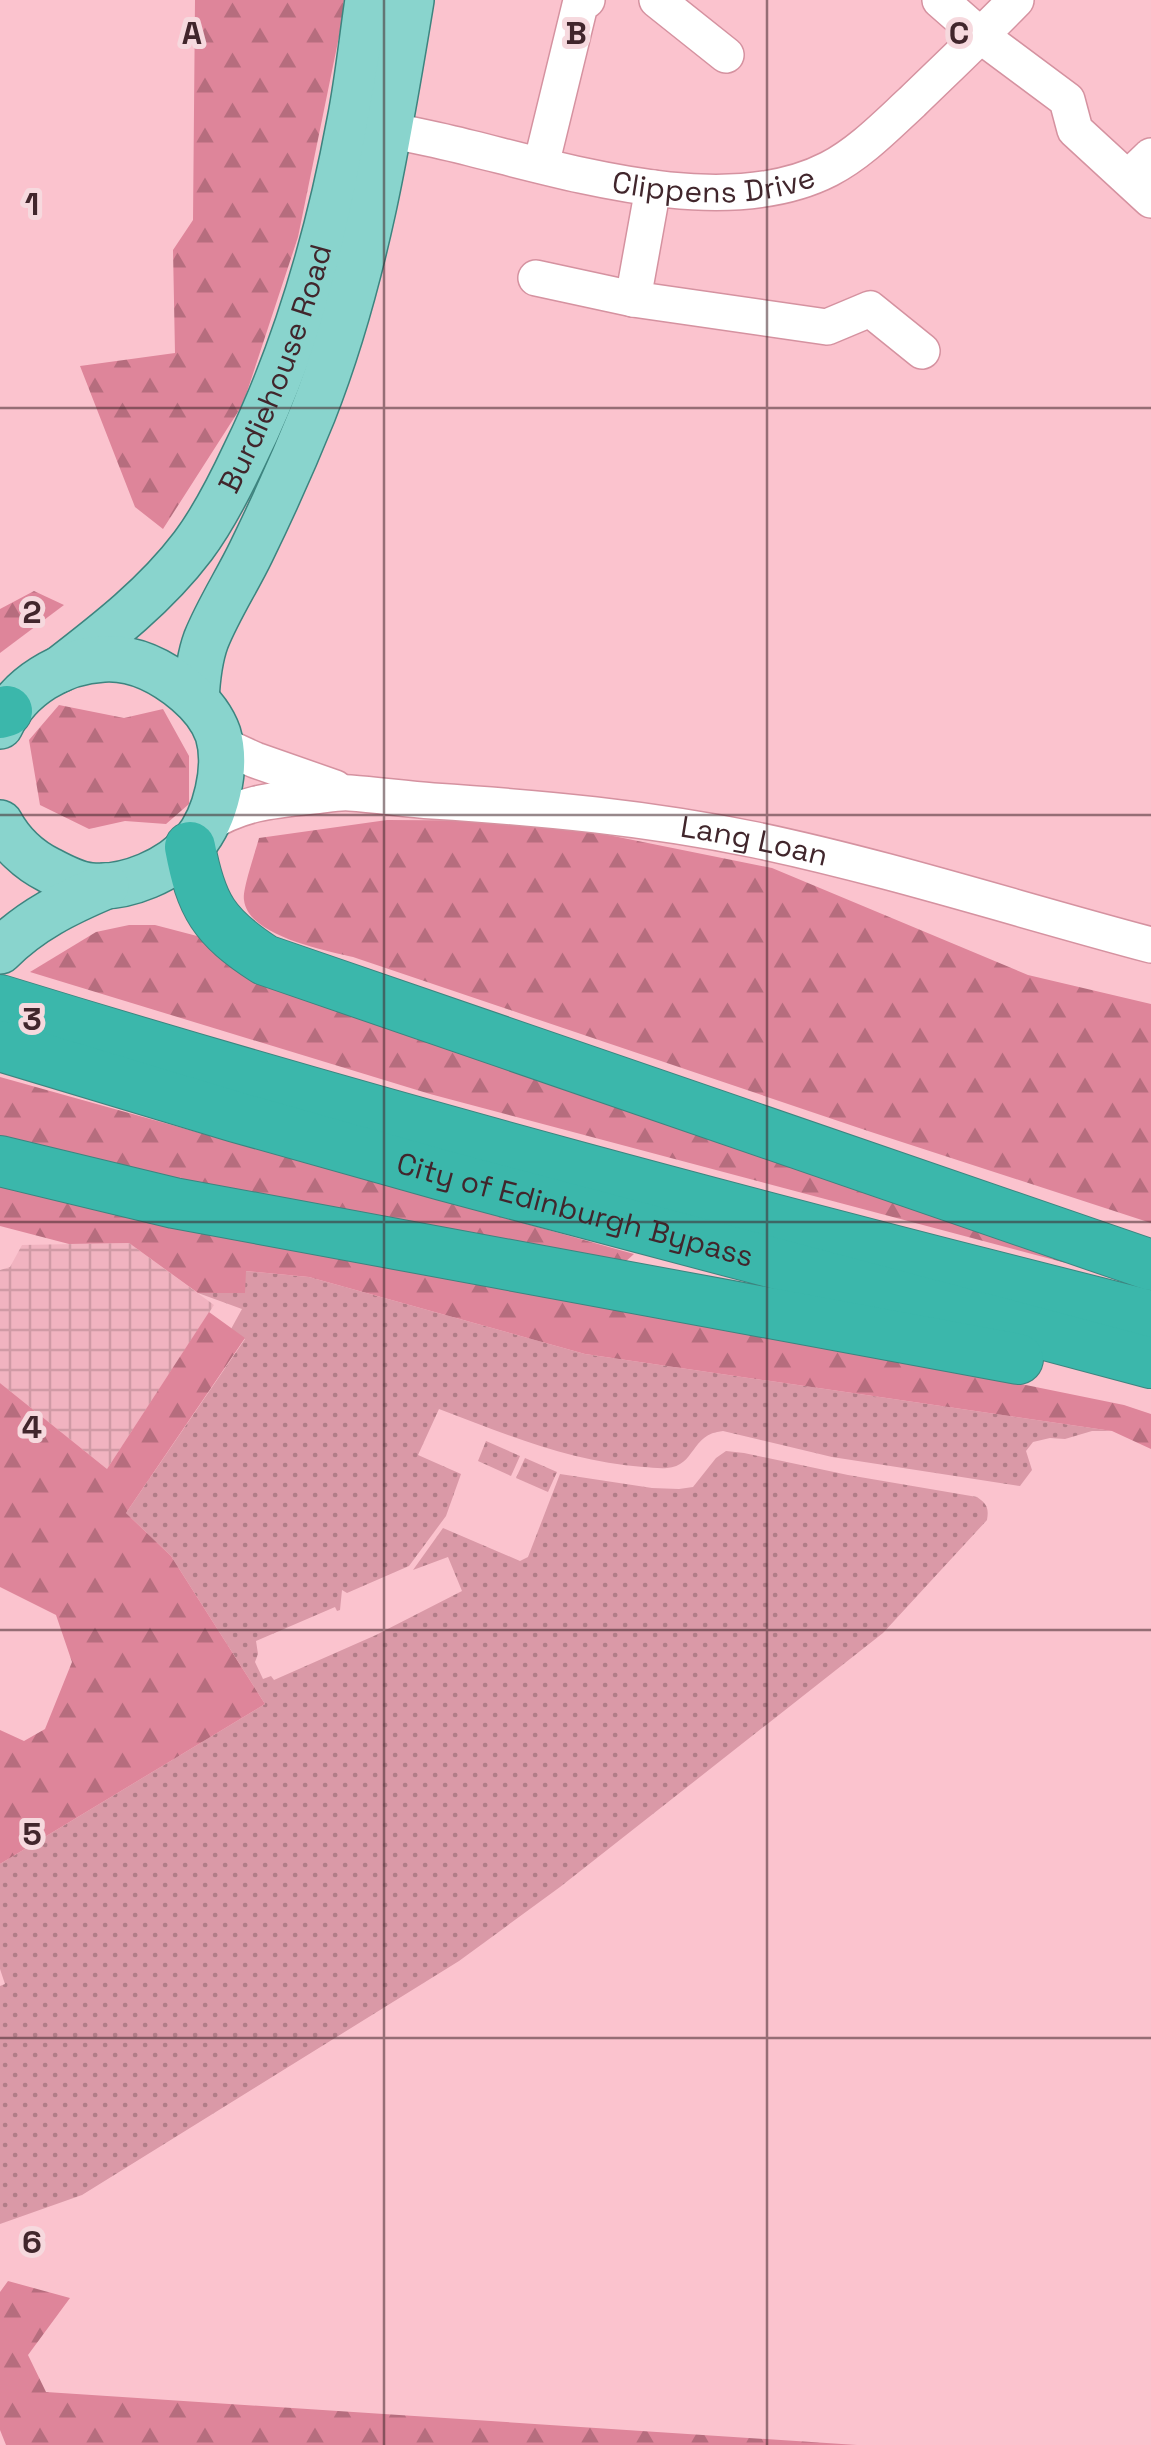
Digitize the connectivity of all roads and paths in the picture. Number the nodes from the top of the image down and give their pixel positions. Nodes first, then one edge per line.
1 (368, 0) edge
2 (411, 0) edge
3 (587, 0) edge
4 (658, 0) edge
5 (940, 0) edge
6 (1016, 0) edge
7 (982, 36) junction
8 (726, 55) dead end
9 (370, 126) junction
10 (541, 166) junction
11 (1143, 178) edge
12 (653, 188) junction
13 (536, 278) dead end
14 (633, 299) junction
15 (922, 352) dead end
16 (58, 670) junction
17 (196, 700) junction
18 (2, 716) edge
19 (220, 744) junction
20 (346, 792) junction
21 (0, 824) edge
22 (198, 836) junction
23 (106, 886) junction
24 (1151, 945) edge
25 (0, 951) edge
26 (0, 1000) edge
27 (30, 1040) edge
28 (0, 1161) edge
29 (1151, 1265) edge
30 (1151, 1316) edge
31 (1151, 1363) edge
32 (1151, 1381) edge

1 - 9 main road, Burdiehouse Road
2 - 9 main road, Burdiehouse Road
3 - 10 street
4 - 8 street
5 - 7 street
6 - 7 street, Clippens Drive
7 - 11 street
7 - 12 street, Clippens Drive
9 - 10 street, Clippens Drive
9 - 16 main road, Burdiehouse Road
9 - 17 main road, Burdiehouse Road
10 - 12 street, Clippens Drive
12 - 14 street
13 - 14 street
14 - 15 street
16 - 17 main road
16 - 18 main road, Burdiehouse Road
17 - 19 main road
19 - 20 street, Lang Loan
19 - 22 main road
20 - 22 street, Lang Loan
20 - 24 street, Lang Loan
21 - 23 main road
22 - 23 main road
22 - 29 highway
23 - 25 main road
26 - 27 highway, City of Edinburgh Bypass
27 - 30 highway, City of Edinburgh Bypass
27 - 31 highway, City of Edinburgh Bypass
28 - 32 highway

